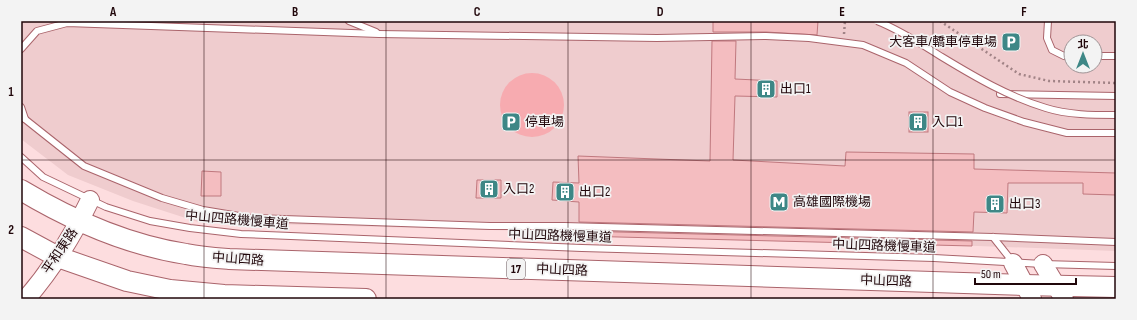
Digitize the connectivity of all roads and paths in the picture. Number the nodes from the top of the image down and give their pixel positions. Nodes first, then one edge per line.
1 (349, 21) edge
2 (877, 21) edge
3 (940, 21) edge
4 (1048, 21) edge
5 (379, 34) junction
6 (21, 49) edge
7 (1063, 56) edge
8 (1103, 56) edge
9 (1116, 56) edge
10 (1116, 83) edge
11 (1000, 94) dead end
12 (1116, 96) edge
13 (21, 107) edge
14 (1116, 115) edge
15 (23, 118) edge
16 (1116, 133) edge
17 (21, 157) edge
18 (21, 190) edge
19 (90, 200) junction
20 (80, 222) junction
21 (21, 237) edge
22 (993, 237) junction
23 (1116, 242) edge
24 (58, 257) junction
25 (1013, 262) junction
26 (1043, 264) junction
27 (1116, 266) edge
28 (1116, 287) edge
29 (1028, 292) edge
30 (1060, 292) edge
31 (26, 299) edge
32 (366, 299) edge

1 - 5 lane
2 - 14 lane, bridge
3 - 10 path
4 - 7 lane
5 - 6 lane
5 - 16 lane
8 - 9 lane
11 - 12 lane
13 - 15 lane
15 - 22 lane
17 - 19 lane, 中山四路機慢車道
18 - 20 main road, 中山四路 / 17
19 - 20 street, 平和東路
19 - 25 lane, 中山四路機慢車道
20 - 24 street, 平和東路
20 - 29 main road, 中山四路 / 17
21 - 24 main road
22 - 23 lane
22 - 25 lane
24 - 31 street, 平和東路
24 - 32 main road
25 - 26 lane, 中山四路機慢車道
25 - 29 street
26 - 27 lane, 中山四路機慢車道
26 - 30 street
28 - 30 main road, 中山四路 / 17
29 - 30 main road, 中山四路 / 17

